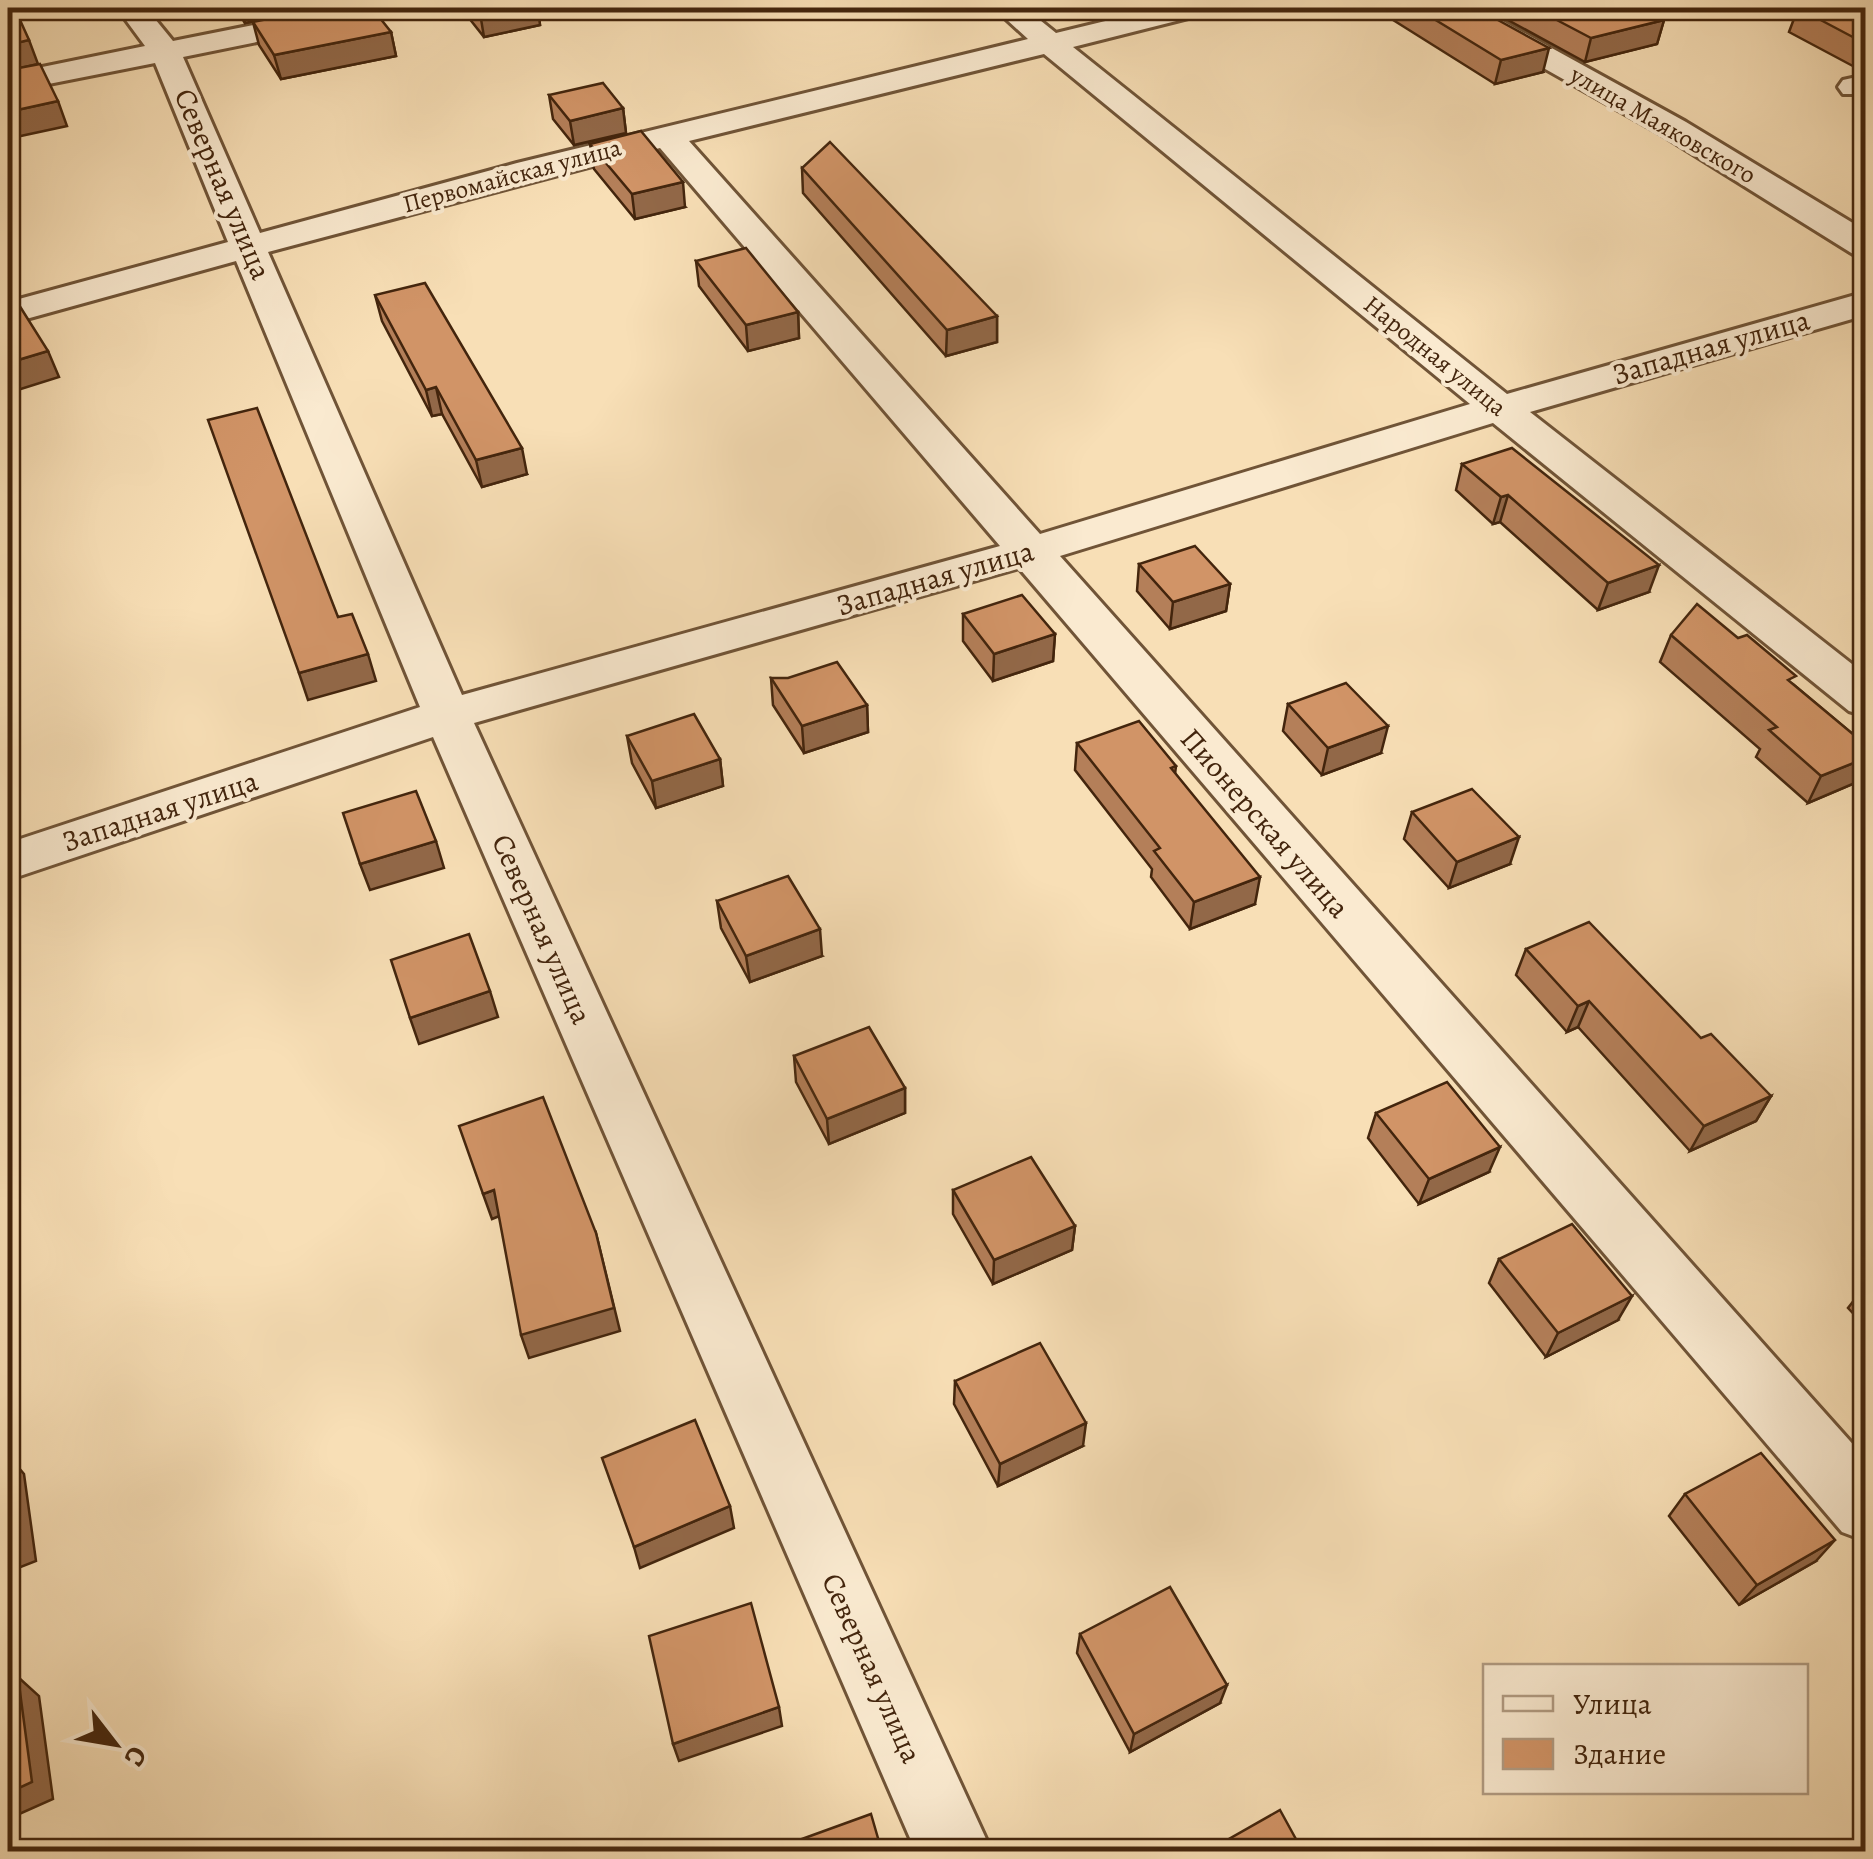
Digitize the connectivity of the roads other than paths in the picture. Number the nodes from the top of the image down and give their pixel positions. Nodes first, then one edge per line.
1 (131, 8) edge
2 (380, 8) edge
3 (1008, 8) edge
4 (1194, 8) edge
5 (1458, 8) edge
6 (1049, 40) junction
7 (165, 51) junction
8 (8, 83) edge
9 (667, 136) junction
10 (250, 246) junction
11 (1866, 246) edge
12 (1866, 303) edge
13 (8, 313) edge
14 (1500, 408) junction
15 (1028, 552) junction
16 (1866, 700) edge
17 (447, 716) junction
18 (8, 862) edge
19 (1866, 1509) edge
20 (954, 1852) edge

1 - 7 street, Северная улица
2 - 7 street
3 - 6 street, Народная улица
4 - 6 street, Первомайская улица
5 - 11 street, улица Маяковского
6 - 9 street, Первомайская улица
6 - 14 street, Народная улица
7 - 8 street
7 - 10 street, Северная улица
9 - 10 street, Первомайская улица
9 - 15 street, Пионерская улица
10 - 13 street, Первомайская улица
10 - 17 street, Северная улица
12 - 14 street, Западная улица
14 - 15 street, Западная улица
14 - 16 street, Народная улица
15 - 17 street, Западная улица
15 - 19 street, Пионерская улица
17 - 18 street, Западная улица
17 - 20 street, Северная улица

